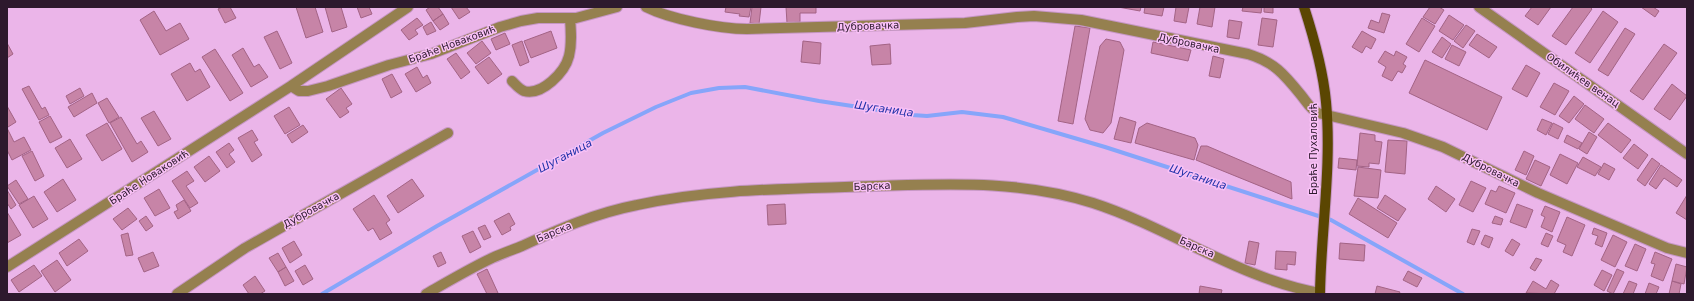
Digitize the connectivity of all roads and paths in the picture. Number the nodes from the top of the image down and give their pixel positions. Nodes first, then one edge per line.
1 (408, 7) edge
2 (617, 7) edge
3 (646, 7) edge
4 (1304, 7) edge
5 (1479, 7) edge
6 (570, 18) junction
7 (512, 81) dead end
8 (291, 86) junction
9 (1327, 115) junction
10 (448, 133) dead end
11 (1687, 154) edge
12 (1687, 254) edge
13 (7, 267) edge
14 (1320, 293) edge
15 (177, 294) edge
16 (426, 294) edge

1 - 8 street, Браће Новаковић
2 - 6 street, Браће Новаковић
3 - 9 street, Дубровачка
4 - 9 main road, Браће Пухаловић
5 - 11 street, Обилићев венац
6 - 7 street
6 - 8 street, Браће Новаковић
8 - 13 street, Браће Новаковић
9 - 12 street, Дубровачка
9 - 14 main road, Браће Пухаловић
10 - 15 street, Дубровачка
14 - 16 street, Барска

